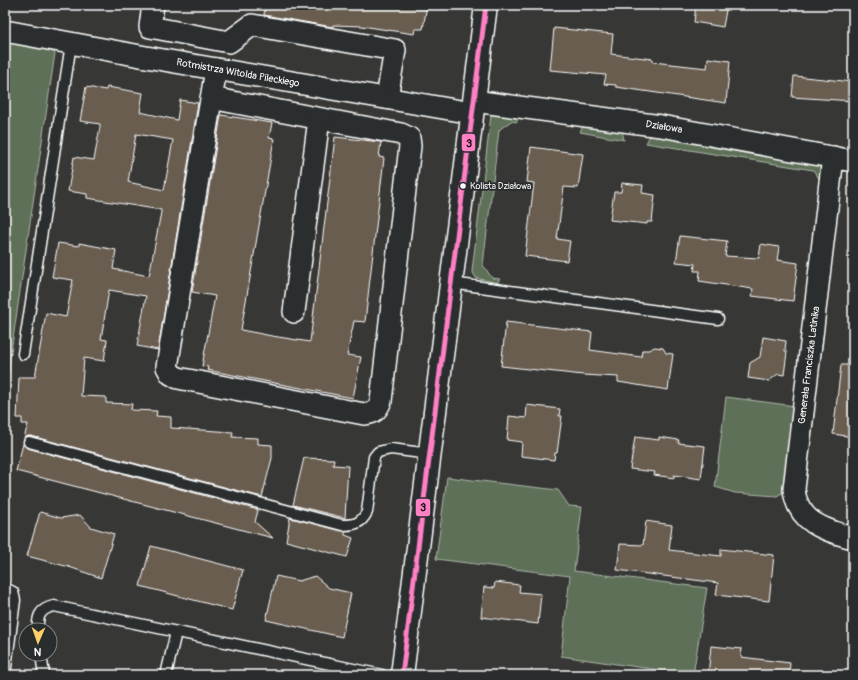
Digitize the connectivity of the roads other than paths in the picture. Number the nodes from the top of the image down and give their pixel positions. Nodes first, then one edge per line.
1 (153, 5) edge
2 (486, 5) edge
3 (5, 31) edge
4 (71, 44) junction
5 (216, 69) junction
6 (211, 98) junction
7 (387, 98) junction
8 (473, 107) junction
9 (319, 119) junction
10 (833, 157) junction
11 (853, 161) edge
12 (451, 283) junction
13 (294, 312) dead end
14 (718, 319) dead end
15 (23, 354) dead end
16 (29, 442) dead end
17 (430, 454) junction
18 (853, 538) edge
19 (5, 588) edge
20 (38, 622) edge
21 (176, 632) junction
22 (42, 662) edge
23 (6, 675) edge
24 (44, 675) edge
25 (166, 675) edge
26 (382, 675) edge
27 (402, 675) edge

1 - 7 street
2 - 8 street
3 - 4 street, Rotmistrza Witolda Pileckiego
4 - 5 street, Rotmistrza Witolda Pileckiego
4 - 15 lane
5 - 6 street
5 - 7 street, Rotmistrza Witolda Pileckiego
6 - 9 street
6 - 9 street
7 - 8 street, Rotmistrza Witolda Pileckiego
8 - 10 street, Działowa
8 - 12 street
9 - 13 street
10 - 11 street, Działowa
10 - 18 street, Generała Franciszka Latinika
12 - 14 lane
12 - 17 street
16 - 17 lane
17 - 27 street
19 - 23 lane
20 - 21 lane
21 - 25 lane
21 - 26 lane
22 - 24 lane

